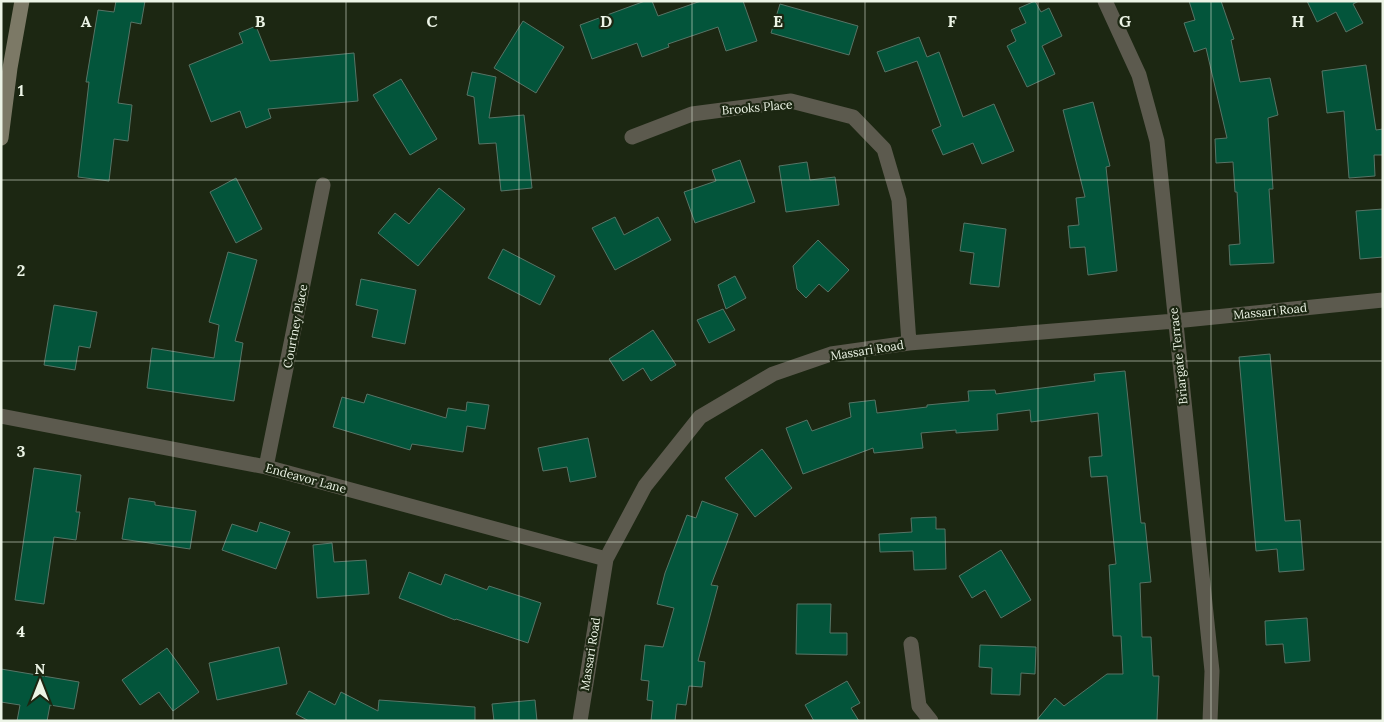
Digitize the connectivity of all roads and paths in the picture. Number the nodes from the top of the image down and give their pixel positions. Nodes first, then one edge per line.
1 (22, 1) edge
2 (1105, 1) edge
3 (6, 67) edge
4 (632, 137) dead end
5 (1, 138) edge
6 (323, 185) dead end
7 (1383, 300) edge
8 (1175, 321) junction
9 (909, 343) junction
10 (1, 416) edge
11 (266, 467) junction
12 (606, 559) junction
13 (911, 644) dead end
14 (580, 721) edge
15 (930, 721) edge
16 (1210, 721) edge

1 - 3 main road
2 - 8 street, Briargate Terrace
3 - 5 main road
4 - 9 street, Brooks Place
6 - 11 street, Courtney Place
7 - 8 street, Massari Road
8 - 9 street, Massari Road
8 - 16 street, Briargate Terrace
9 - 12 street, Massari Road
10 - 11 street, Endeavor Lane
11 - 12 street, Endeavor Lane
12 - 14 street, Massari Road
13 - 15 street

